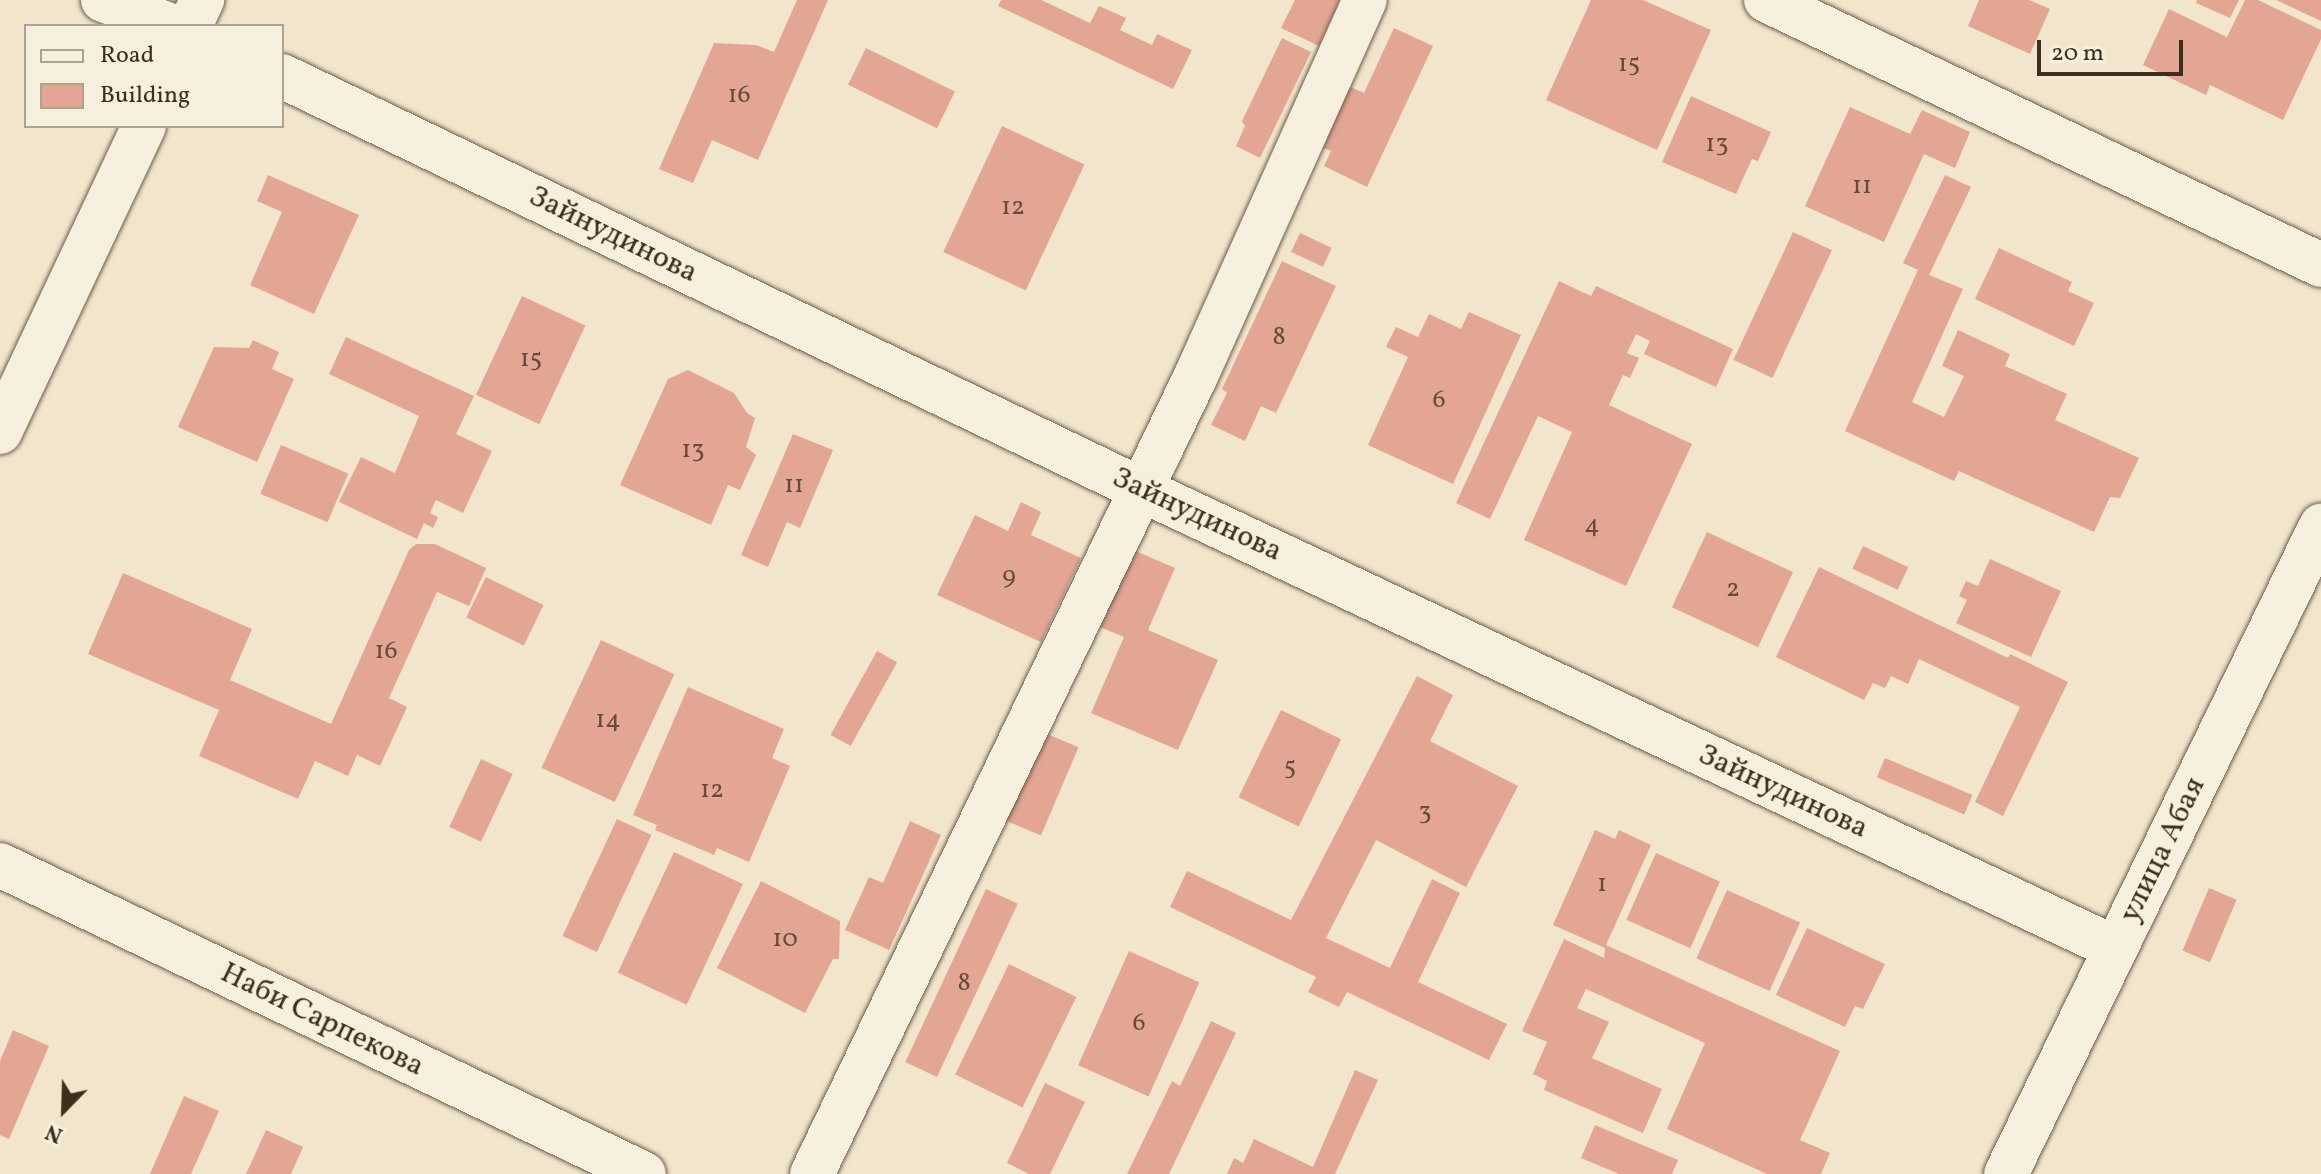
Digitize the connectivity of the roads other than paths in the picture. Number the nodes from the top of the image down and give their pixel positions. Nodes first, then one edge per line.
1 (103, 0) edge
2 (202, 0) edge
3 (1365, 0) edge
4 (1766, 0) edge
5 (167, 24) edge
6 (191, 24) edge
7 (284, 77) edge
8 (143, 128) edge
9 (2321, 265) edge
10 (0, 432) edge
11 (1140, 489) junction
12 (2321, 526) edge
13 (0, 865) edge
14 (2115, 948) junction
15 (644, 1174) edge
16 (812, 1174) edge
17 (2006, 1174) edge

1 - 5 street
2 - 6 street
3 - 11 street
4 - 9 street
7 - 11 street, Зайнудинова
8 - 10 street
11 - 14 street, Зайнудинова
11 - 16 street
12 - 14 street, улица Абая
13 - 15 street, Наби Сарпекова
14 - 17 street, улица Абая

